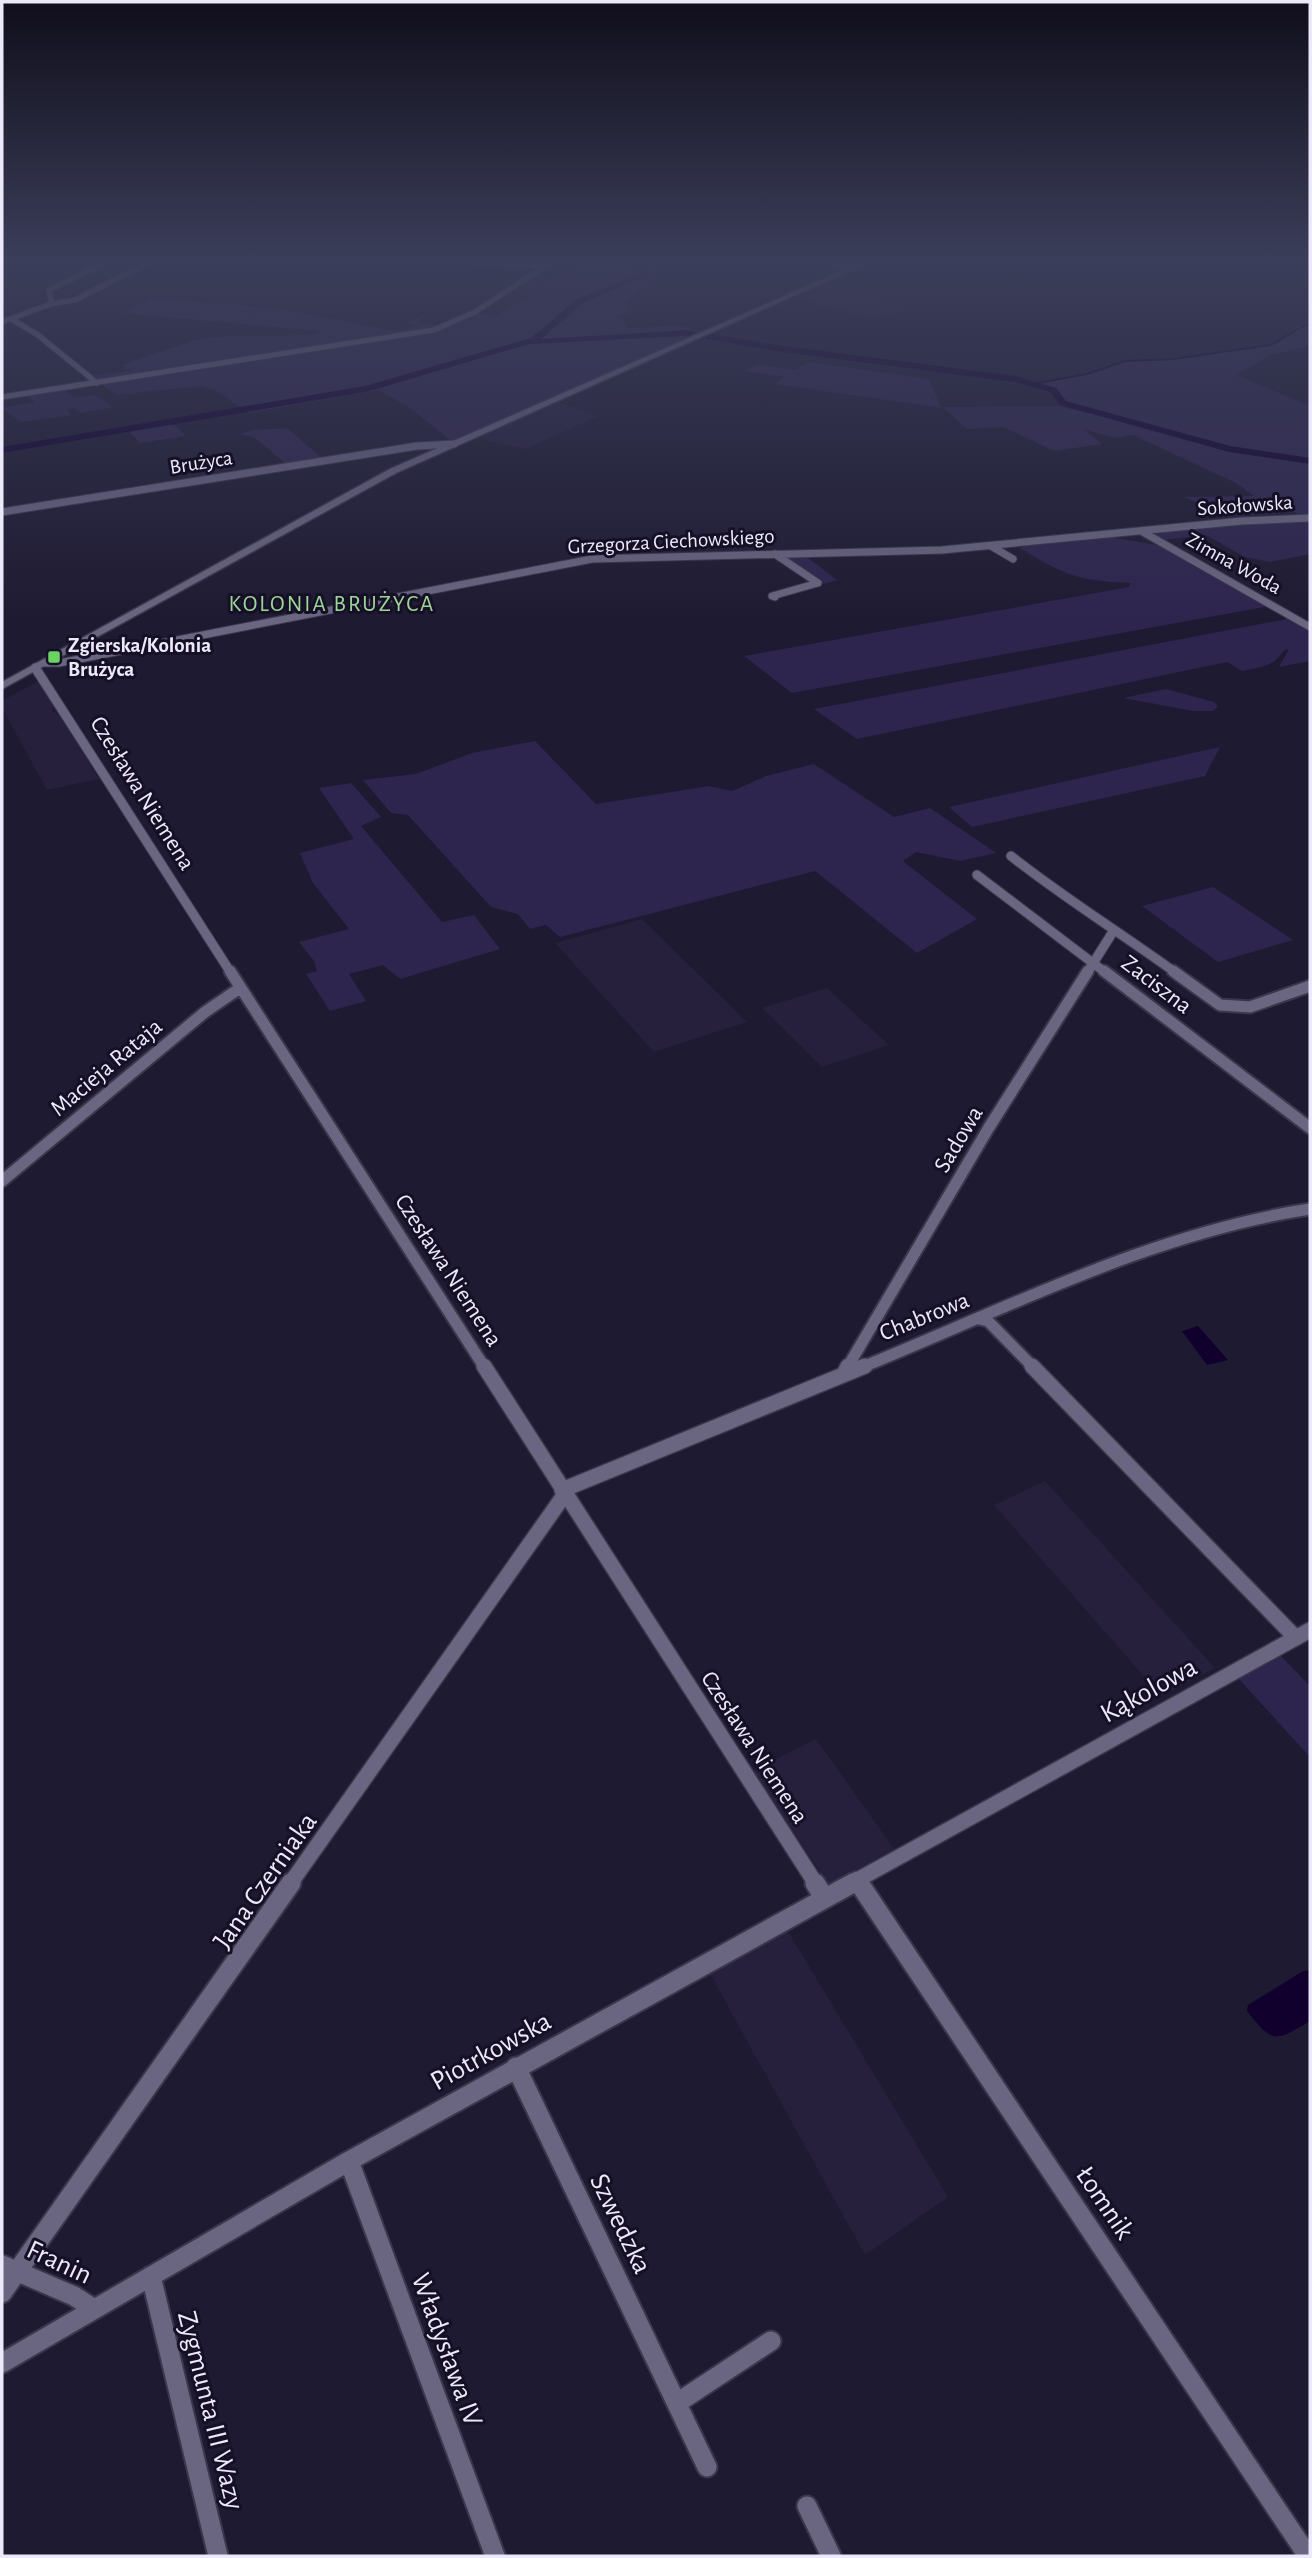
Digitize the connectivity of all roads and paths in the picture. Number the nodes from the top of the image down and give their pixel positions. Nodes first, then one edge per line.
1 (94, 380) edge
2 (114, 380) edge
3 (597, 380) edge
4 (97, 383) junction
5 (2, 397) edge
6 (451, 444) junction
7 (2, 512) edge
8 (1310, 518) edge
9 (1140, 531) junction
10 (990, 545) junction
11 (775, 554) junction
12 (1013, 559) dead end
13 (775, 597) dead end
14 (1310, 627) edge
15 (40, 665) junction
16 (2, 686) edge
17 (1011, 856) dead end
18 (977, 875) dead end
19 (1114, 930) junction
20 (1093, 962) junction
21 (1310, 986) edge
22 (240, 988) junction
23 (1310, 1128) edge
24 (2, 1181) edge
25 (1310, 1209) edge
26 (979, 1319) junction
27 (845, 1372) junction
28 (564, 1492) junction
29 (1303, 1634) edge
30 (1011, 1794) joint
31 (857, 1879) junction
32 (824, 1897) junction
33 (516, 2067) junction
34 (349, 2161) junction
35 (9, 2269) edge
36 (150, 2276) junction
37 (2, 2293) edge
38 (94, 2309) junction
39 (771, 2341) dead end
40 (2, 2363) edge
41 (677, 2403) junction
42 (707, 2467) dead end
43 (807, 2506) dead end
44 (218, 2556) edge
45 (495, 2556) edge
46 (831, 2556) edge
47 (1308, 2556) edge

1 - 4 street
2 - 4 street
3 - 6 main road
4 - 5 street
6 - 7 street, Brużyca
6 - 15 main road
8 - 9 street, Sokołowska
9 - 10 street, Grzegorza Ciechowskiego
9 - 14 street, Zimna Woda
10 - 11 street, Grzegorza Ciechowskiego
10 - 12 street
11 - 13 street
11 - 15 street, Grzegorza Ciechowskiego
15 - 16 main road
15 - 22 street, Czesława Niemena
17 - 19 street
18 - 20 street, Zaciszna
19 - 20 street, Sadowa
19 - 21 street
20 - 23 street, Zaciszna
20 - 27 street, Sadowa
22 - 24 street, Macieja Rataja
22 - 28 street, Czesława Niemena
25 - 26 street, Chabrowa
26 - 27 street, Chabrowa
26 - 29 street
27 - 28 street, Chabrowa
28 - 32 street, Czesława Niemena
28 - 35 street, Jana Czerniaka
29 - 30 street, Kąkolowa
30 - 31 street, Piotrkowska
31 - 32 street, Piotrkowska
31 - 47 street, Łomnik
32 - 33 street, Piotrkowska
33 - 34 street, Piotrkowska
33 - 41 street, Szwedzka
34 - 36 street, Piotrkowska
34 - 45 street, Władysława IV
35 - 37 street, Jana Czerniaka
35 - 38 street, Franin
36 - 38 street, Piotrkowska
36 - 44 street, Zygmunta III Wazy
38 - 40 street, Piotrkowska
39 - 41 street
41 - 42 street, Szwedzka
43 - 46 street

